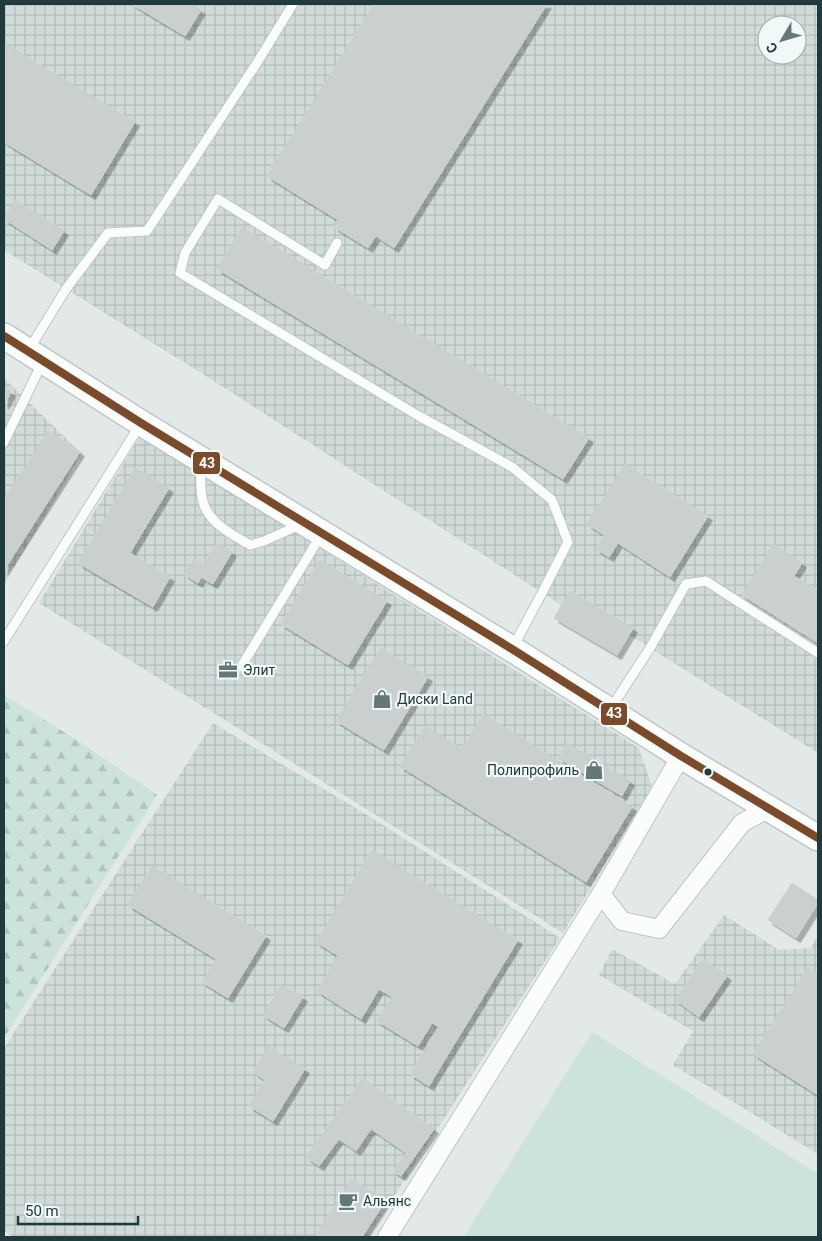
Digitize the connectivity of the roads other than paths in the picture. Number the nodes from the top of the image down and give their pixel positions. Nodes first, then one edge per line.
1 (293, 4) edge
2 (337, 243) dead end
3 (4, 336) edge
4 (36, 356) junction
5 (141, 423) junction
6 (4, 442) edge
7 (200, 460) junction
8 (314, 529) junction
9 (4, 641) edge
10 (512, 650) junction
11 (818, 654) edge
12 (241, 668) dead end
13 (610, 711) junction
14 (681, 756) junction
15 (769, 808) junction
16 (818, 838) edge
17 (601, 894) junction
18 (387, 1237) edge

1 - 4 lane
2 - 10 lane
3 - 4 main road
4 - 5 main road
4 - 6 lane
5 - 7 main road
5 - 9 lane
7 - 8 main road
7 - 8 lane
8 - 10 main road
8 - 12 lane
10 - 13 main road
11 - 13 lane
13 - 14 main road
14 - 15 main road
14 - 17 street
15 - 16 main road
15 - 17 street
17 - 18 street

